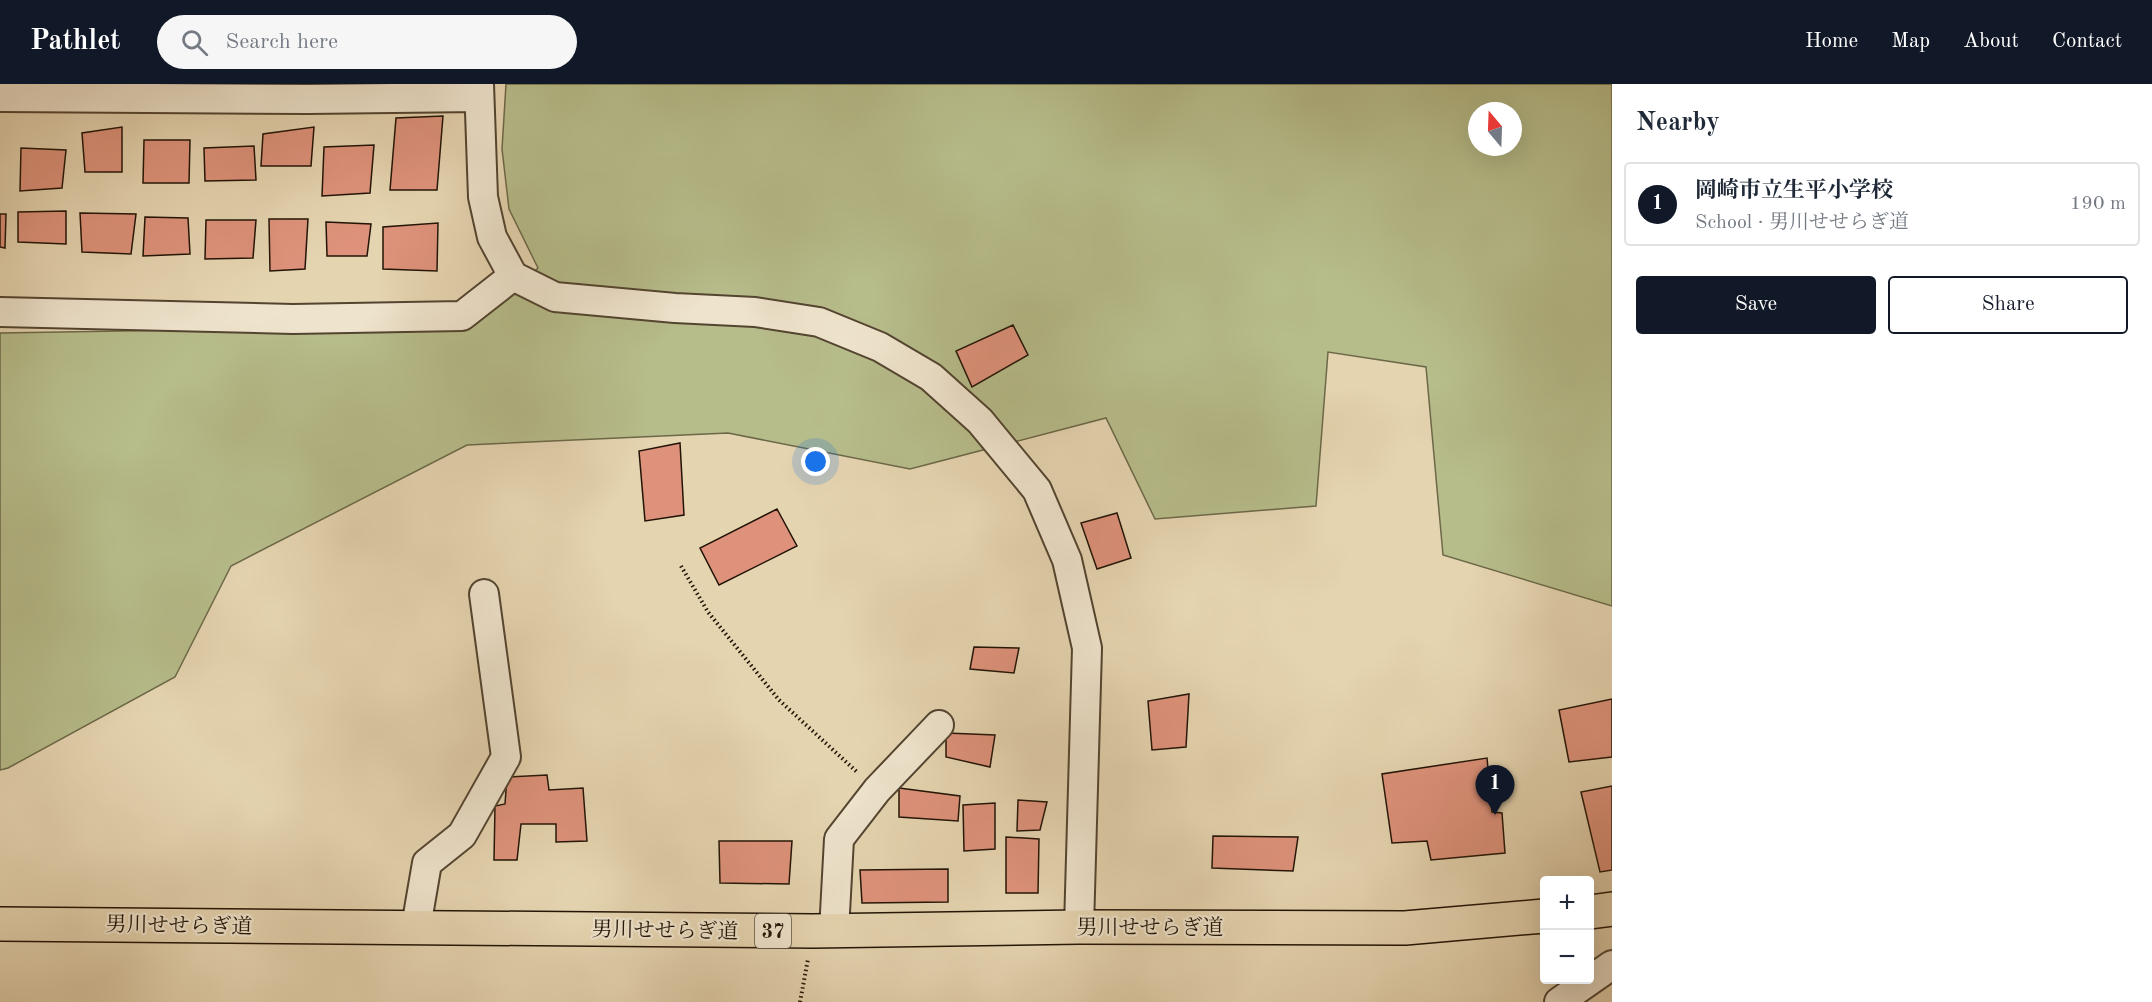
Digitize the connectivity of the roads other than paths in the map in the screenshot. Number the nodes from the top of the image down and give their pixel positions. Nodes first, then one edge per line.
1 (478, 91) edge
2 (308, 92) edge
3 (0, 97) edge
4 (513, 276) junction
5 (0, 312) edge
6 (484, 594) dead end
7 (939, 725) dead end
8 (1612, 909) edge
9 (1594, 911) edge
10 (1540, 916) edge
11 (0, 924) edge
12 (416, 927) junction
13 (1079, 927) junction
14 (824, 931) junction
15 (1612, 965) edge
16 (1559, 1002) edge

1 - 2 street
1 - 4 street
2 - 3 street
4 - 5 street
4 - 13 street
6 - 12 street
7 - 14 street
8 - 9 main road
10 - 13 main road, 男川せせらぎ道 / 37
11 - 12 main road, 男川せせらぎ道 / 37
12 - 14 main road, 男川せせらぎ道 / 37
13 - 14 main road, 男川せせらぎ道 / 37
15 - 16 street

